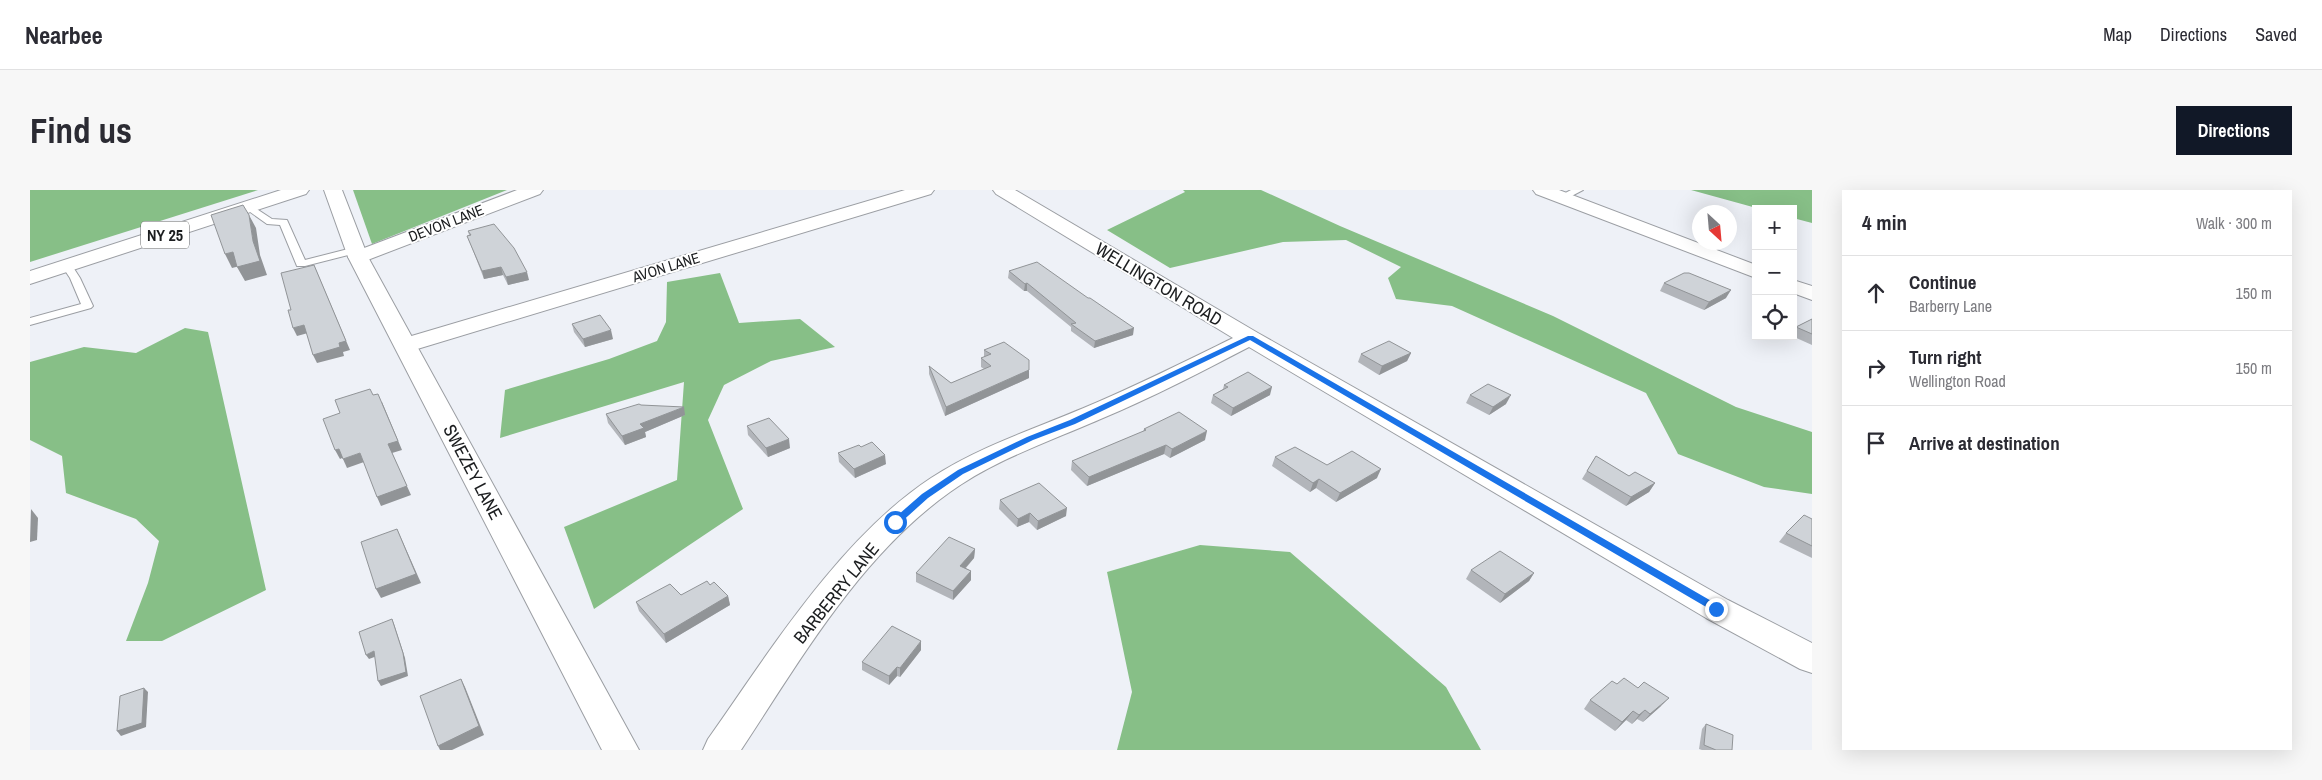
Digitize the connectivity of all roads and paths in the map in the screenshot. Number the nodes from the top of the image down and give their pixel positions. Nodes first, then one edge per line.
1 (300, 190) edge
2 (333, 190) edge
3 (534, 190) edge
4 (925, 190) edge
5 (1002, 190) edge
6 (1542, 190) edge
7 (1570, 194) edge
8 (249, 207) junction
9 (357, 254) junction
10 (67, 266) junction
11 (1752, 270) edge
12 (30, 278) edge
13 (1797, 287) edge
14 (1812, 293) edge
15 (30, 322) edge
16 (1250, 338) junction
17 (406, 345) junction
18 (1812, 659) edge
19 (620, 750) edge
20 (721, 750) edge

1 - 8 street, NY 25
2 - 9 street, SWEZEY LANE
3 - 9 street, DEVON LANE
4 - 17 street, AVON LANE
5 - 16 street, WELLINGTON ROAD
6 - 7 street
7 - 11 street
8 - 9 lane
8 - 10 street, NY 25
9 - 17 street, SWEZEY LANE
10 - 12 street, NY 25
10 - 15 lane
13 - 14 street
16 - 18 street, WELLINGTON ROAD
16 - 20 street, BARBERRY LANE
17 - 19 street, SWEZEY LANE

